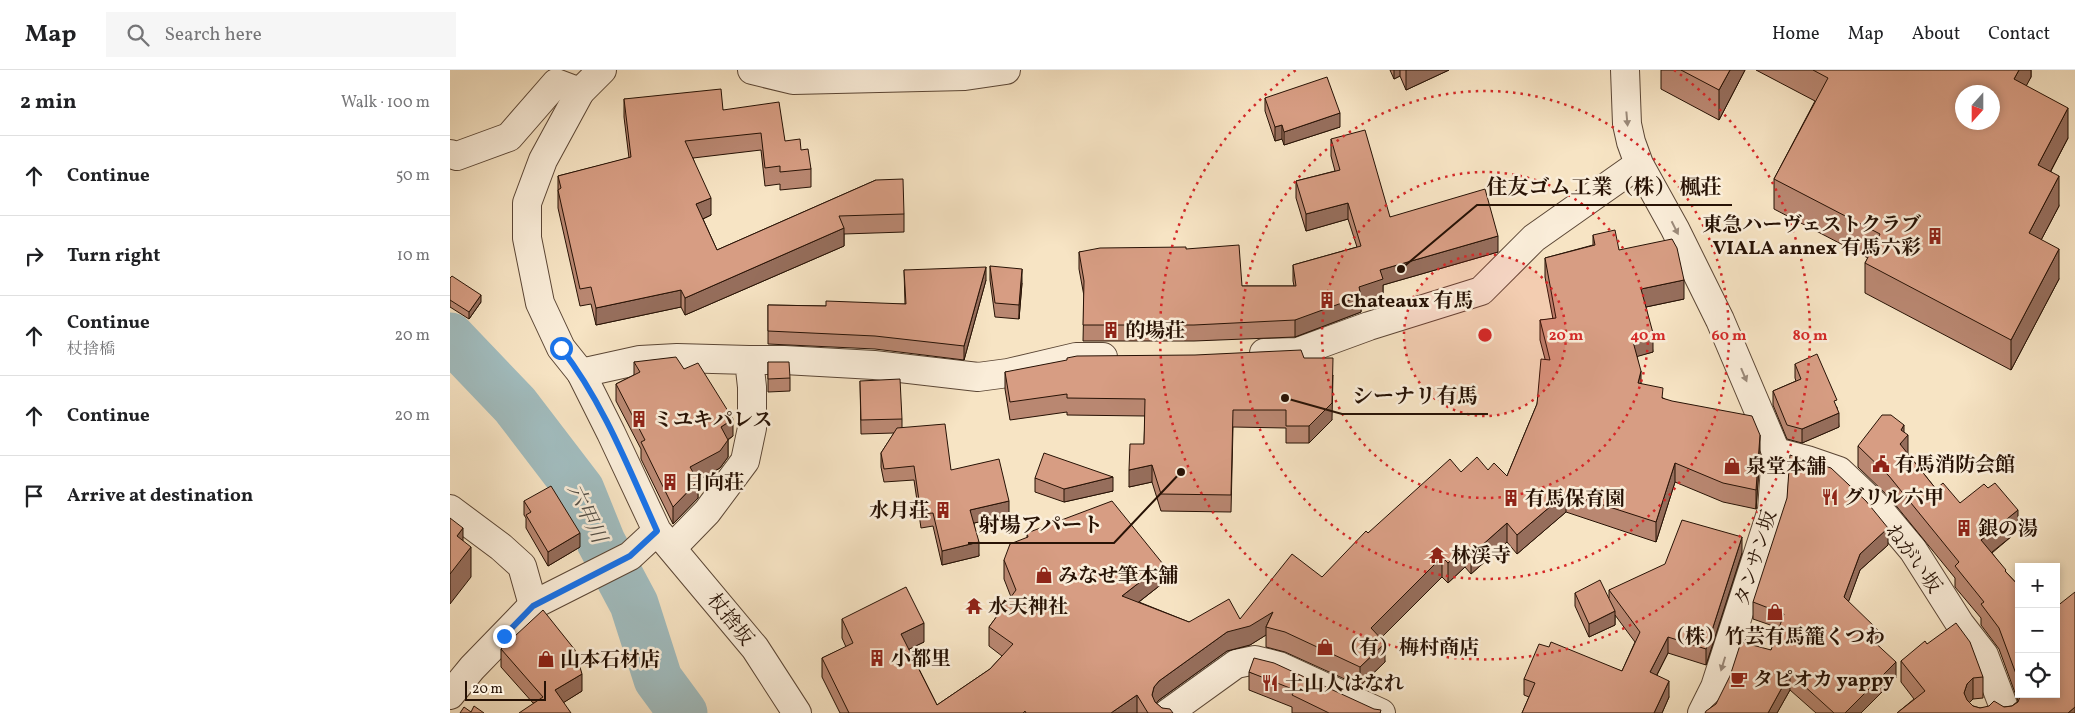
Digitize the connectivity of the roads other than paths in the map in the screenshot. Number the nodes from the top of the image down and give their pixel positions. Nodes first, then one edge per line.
1 (602, 70) edge
2 (752, 70) edge
3 (1006, 70) edge
4 (1625, 70) edge
5 (580, 92) junction
6 (450, 154) edge
7 (1639, 164) junction
8 (1241, 354) edge
9 (1130, 357) edge
10 (749, 360) junction
11 (581, 374) junction
12 (1776, 452) junction
13 (450, 509) edge
14 (664, 539) junction
15 (533, 606) junction
16 (450, 695) edge
17 (797, 713) edge
18 (1168, 713) edge
19 (1381, 713) edge
20 (1702, 713) edge
21 (2006, 713) edge

1 - 5 street, 杖捨坂
2 - 3 street
4 -> 7 street, タンサン坂
5 - 6 street
5 - 11 street, 杖捨坂
7 - 8 street
7 -> 12 street, タンサン坂
9 - 10 street
10 - 11 street
10 - 14 street
11 - 14 street, 杖捨坂
12 -> 20 street, タンサン坂
12 - 21 street, ねがい坂
13 - 15 street
14 - 15 street
14 - 17 street, 杖捨坂
15 - 16 street
18 - 19 street

